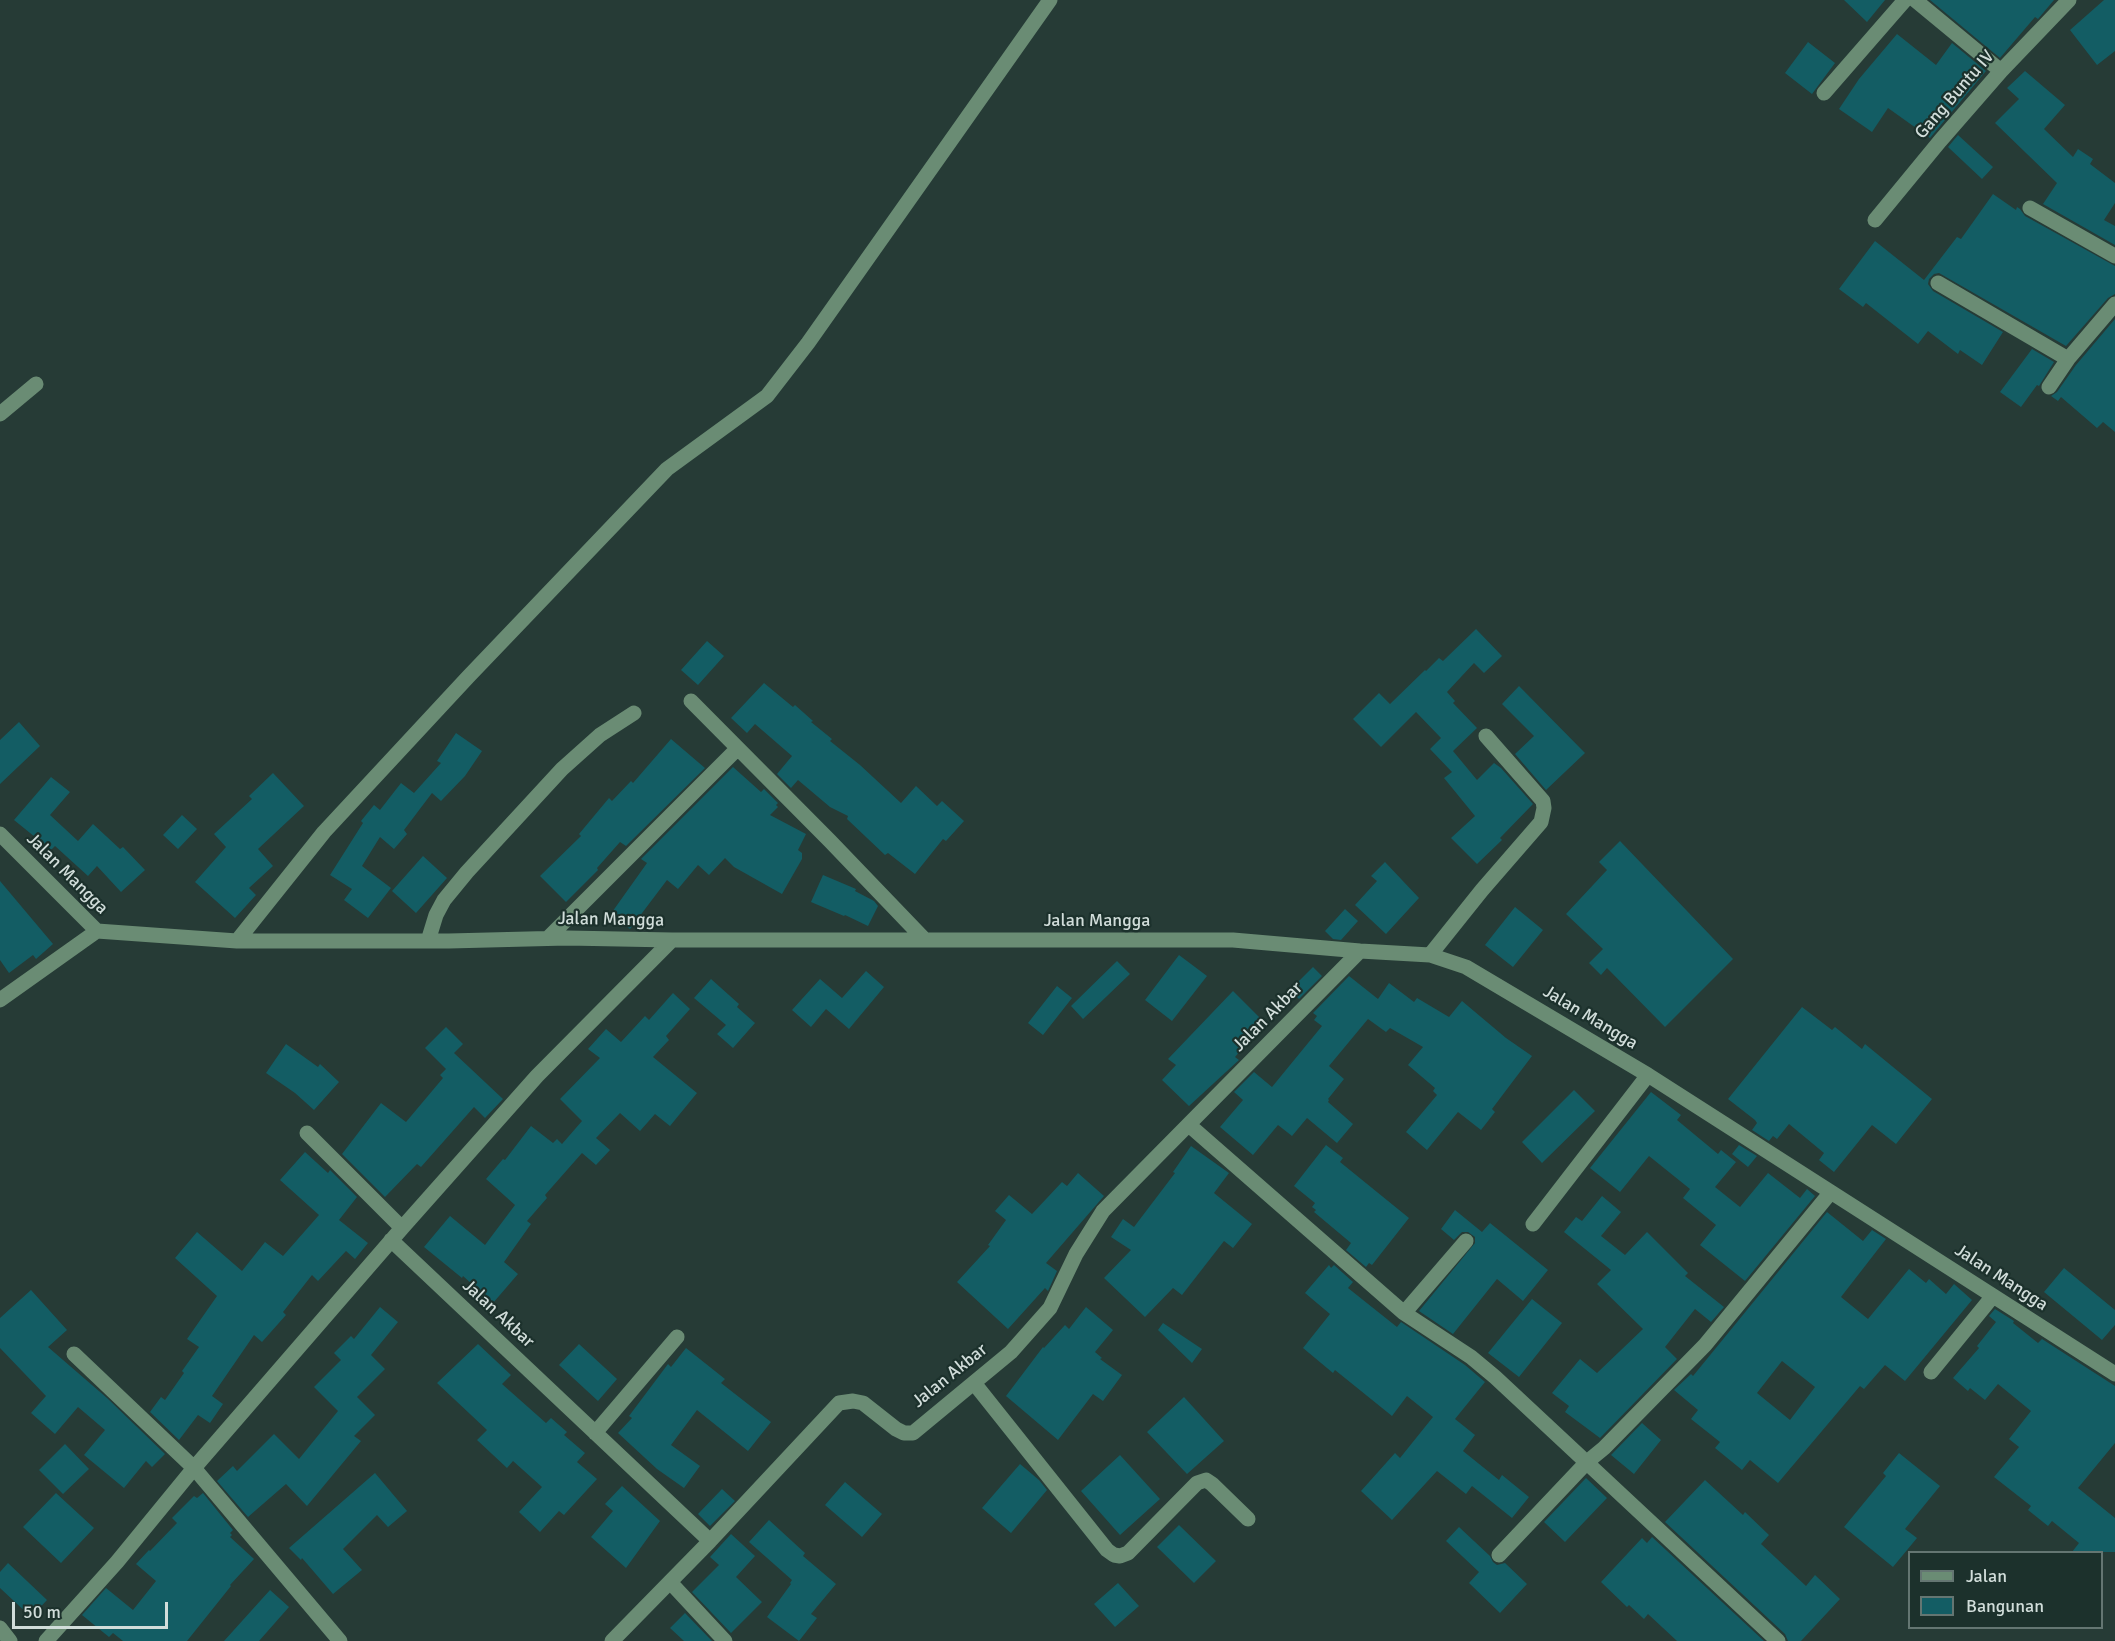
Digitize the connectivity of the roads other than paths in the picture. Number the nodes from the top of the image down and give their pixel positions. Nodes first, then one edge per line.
1 (1050, 0) edge
2 (1905, 0) edge
3 (1915, 0) edge
4 (2069, 0) edge
5 (2001, 71) junction
6 (1824, 93) dead end
7 (2030, 208) dead end
8 (1875, 220) dead end
9 (2115, 256) edge
10 (1938, 283) dead end
11 (2115, 304) edge
12 (2068, 359) junction
13 (36, 384) dead end
14 (2049, 387) dead end
15 (0, 414) edge
16 (691, 701) dead end
17 (634, 713) dead end
18 (1486, 736) dead end
19 (737, 749) junction
20 (0, 834) edge
21 (97, 931) junction
22 (548, 939) junction
23 (672, 940) junction
24 (925, 940) junction
25 (237, 941) junction
26 (428, 941) junction
27 (1360, 951) junction
28 (1430, 955) junction
29 (0, 1000) edge
30 (1648, 1076) junction
31 (1189, 1125) junction
32 (307, 1133) dead end
33 (1831, 1192) junction
34 (1533, 1224) dead end
35 (402, 1228) junction
36 (391, 1240) junction
37 (1466, 1241) dead end
38 (1993, 1296) junction
39 (1404, 1313) junction
40 (677, 1337) dead end
41 (74, 1354) dead end
42 (1931, 1372) dead end
43 (2115, 1374) edge
44 (974, 1383) junction
45 (595, 1433) junction
46 (1587, 1462) junction
47 (194, 1468) junction
48 (1248, 1520) dead end
49 (710, 1541) junction
50 (1499, 1555) dead end
51 (670, 1582) junction
52 (0, 1628) edge
53 (10, 1641) edge
54 (46, 1641) edge
55 (340, 1641) edge
56 (612, 1641) edge
57 (725, 1641) edge
58 (1778, 1641) edge

1 - 25 street
2 - 6 street
3 - 5 street
4 - 5 street, Gang Buntu IV
5 - 8 street, Gang Buntu IV
7 - 9 street
10 - 12 street
11 - 12 street
12 - 14 street
13 - 15 street
16 - 19 street
17 - 26 street
18 - 28 street
19 - 22 street
19 - 24 street
20 - 21 street, Jalan Mangga
21 - 25 street, Jalan Mangga
21 - 29 street
22 - 23 street, Jalan Mangga
22 - 26 street, Jalan Mangga
23 - 24 street, Jalan Mangga
23 - 35 street
24 - 27 street, Jalan Mangga
25 - 26 street, Jalan Mangga
27 - 28 street, Jalan Mangga
27 - 31 street, Jalan Akbar
28 - 30 street, Jalan Mangga
30 - 33 street, Jalan Mangga
30 - 34 street
31 - 39 street
31 - 44 street, Jalan Akbar
32 - 35 street
33 - 38 street, Jalan Mangga
33 - 46 street
35 - 36 street
36 - 45 street, Jalan Akbar
36 - 47 street
37 - 39 street
38 - 42 street
38 - 43 street, Jalan Mangga
39 - 46 street
40 - 45 street
41 - 47 street
44 - 48 street
44 - 49 street, Jalan Akbar
45 - 49 street, Jalan Akbar
46 - 50 street
46 - 58 street
47 - 54 street
47 - 55 street
49 - 51 street
51 - 56 street
51 - 57 street
52 - 53 street

